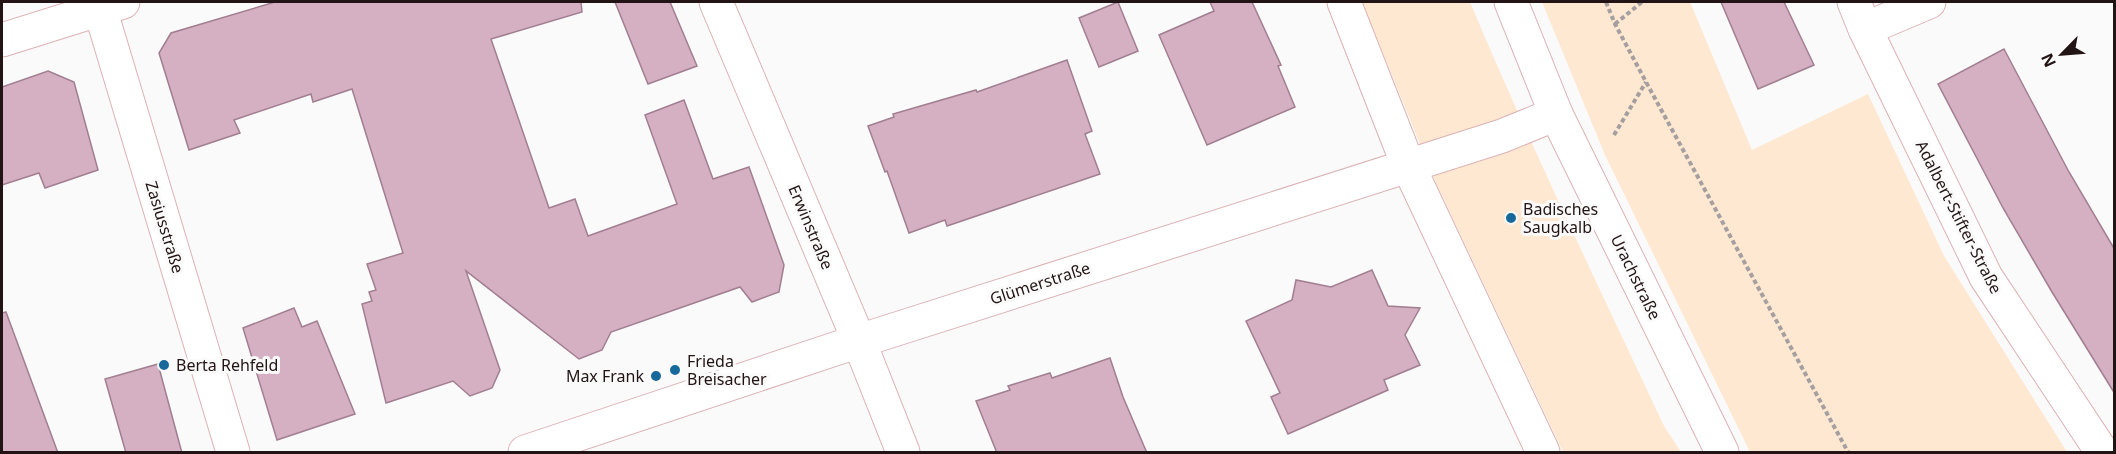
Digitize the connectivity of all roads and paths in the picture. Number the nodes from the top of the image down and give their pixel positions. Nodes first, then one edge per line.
1 (716, 2) edge
2 (1344, 2) edge
3 (1510, 2) edge
4 (1606, 2) edge
5 (1642, 2) edge
6 (1929, 2) edge
7 (107, 4) edge
8 (1859, 15) edge
9 (1616, 24) junction
10 (2, 40) edge
11 (1646, 82) junction
12 (1556, 114) junction
13 (1580, 162) junction
14 (1408, 165) junction
15 (859, 341) junction
16 (233, 453) edge
17 (525, 453) edge
18 (903, 453) edge
19 (1543, 453) edge
20 (1722, 453) edge
21 (1848, 453) edge
22 (2102, 453) edge

1 - 15 street, Erwinstraße
2 - 14 street
3 - 12 street, Urachstraße
4 - 9 path
5 - 9 path
6 - 8 street
7 - 10 street
7 - 16 street, Zasiusstraße
8 - 22 street, Adalbert-Stifter-Straße
9 - 11 path
11 - 13 path
11 - 21 path
12 - 13 street, Urachstraße
12 - 14 street, Glümerstraße
13 - 20 street, Urachstraße
14 - 15 street, Glümerstraße
14 - 19 street
15 - 17 street, Glümerstraße
15 - 18 street, Erwinstraße

